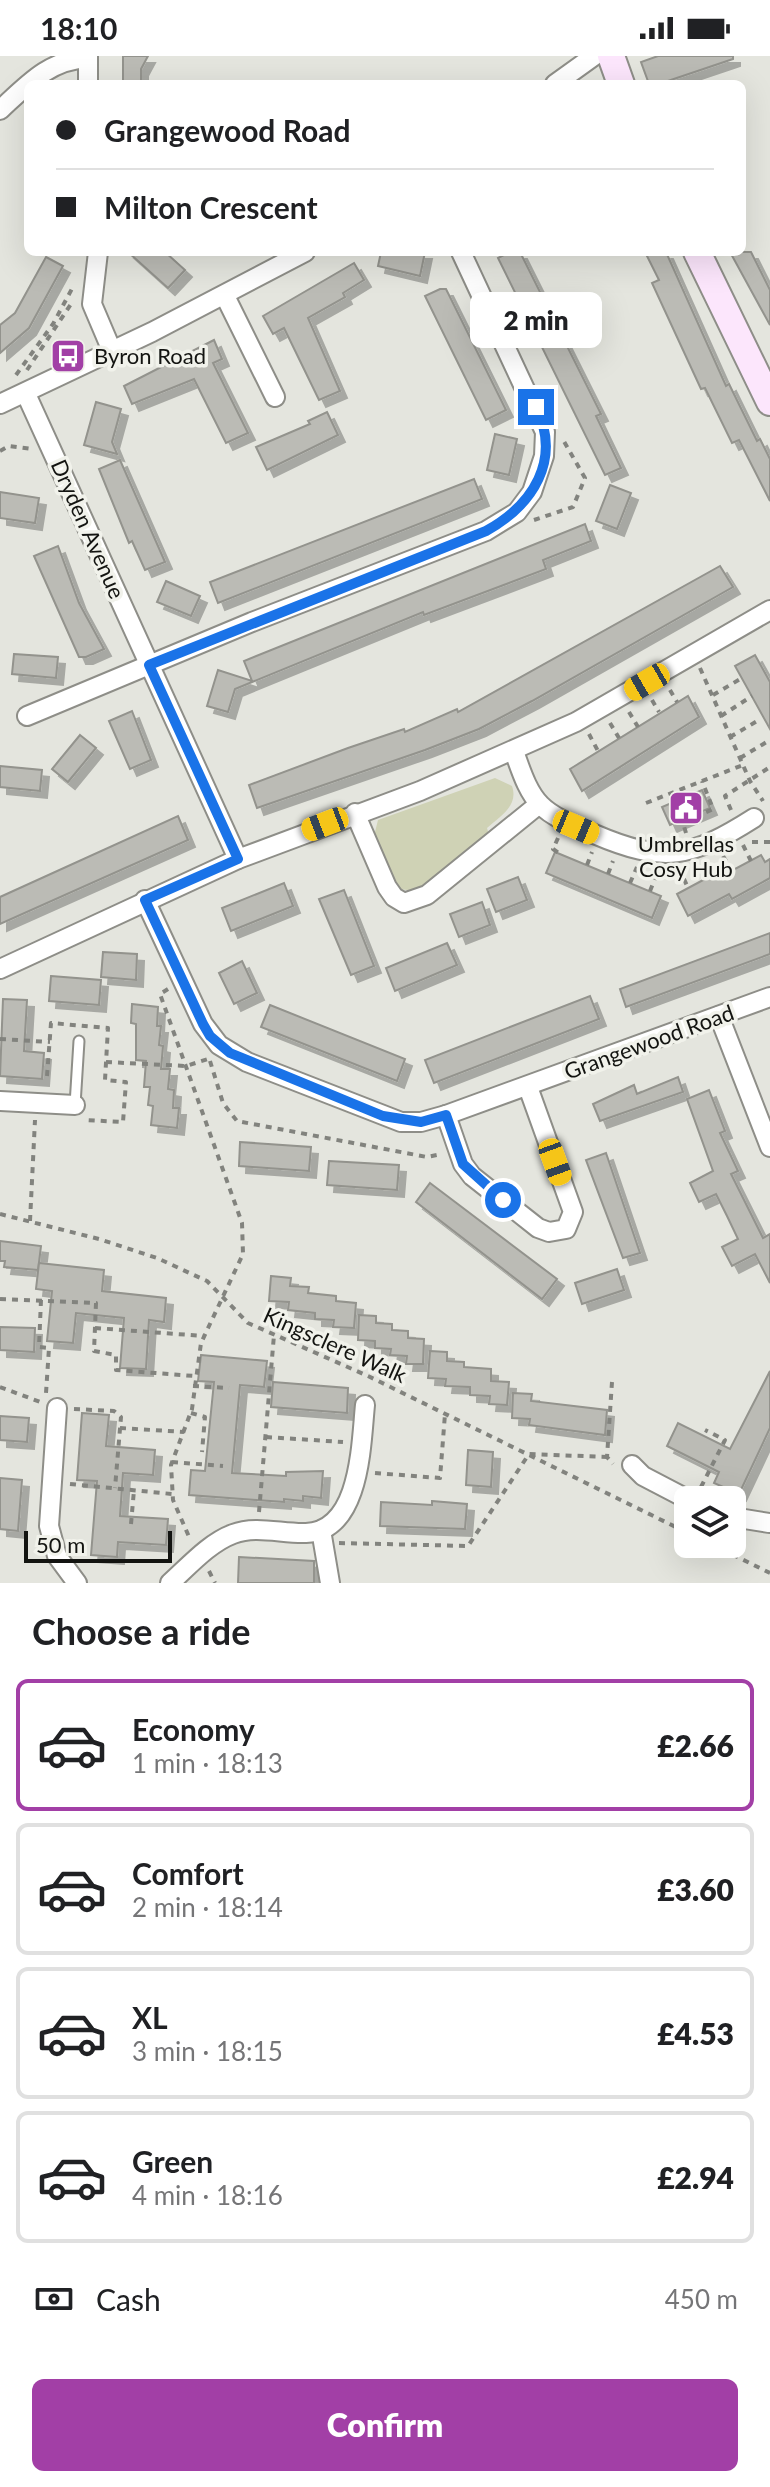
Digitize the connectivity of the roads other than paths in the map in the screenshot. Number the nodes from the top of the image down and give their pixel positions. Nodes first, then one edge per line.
1 (594, 56) edge
2 (611, 56) edge
3 (88, 57) edge
4 (35, 80) edge
5 (88, 80) edge
6 (561, 80) edge
7 (620, 80) edge
8 (24, 90) edge
9 (0, 110) edge
10 (298, 256) edge
11 (463, 256) edge
12 (699, 256) edge
13 (97, 258) edge
14 (225, 296) junction
15 (112, 351) junction
16 (275, 397) dead end
17 (12, 399) edge
18 (770, 402) edge
19 (770, 610) edge
20 (149, 665) junction
21 (27, 716) dead end
22 (514, 751) junction
23 (538, 805) junction
24 (762, 812) edge
25 (355, 813) junction
26 (238, 859) junction
27 (145, 900) junction
28 (0, 969) edge
29 (770, 997) edge
30 (719, 1016) junction
31 (79, 1041) dead end
32 (528, 1087) junction
33 (0, 1101) edge
34 (75, 1105) joint
35 (446, 1115) junction
36 (770, 1147) edge
37 (365, 1405) dead end
38 (57, 1408) road end
39 (632, 1465) road end
40 (674, 1491) edge
41 (746, 1519) edge
42 (770, 1523) edge
43 (323, 1536) junction
44 (77, 1583) edge
45 (170, 1583) edge
46 (330, 1583) edge

1 - 6 street
2 - 7 street
3 - 4 street
3 - 5 street
8 - 9 street
10 - 14 street
11 - 20 street
12 - 18 street
13 - 15 street
14 - 15 street
14 - 16 street
15 - 17 street
17 - 20 street, Dryden Avenue
19 - 22 street
20 - 21 street
20 - 26 street, Dryden Avenue
22 - 23 street
22 - 25 street
23 - 24 street
23 - 25 street
25 - 26 street
26 - 27 street
27 - 28 street
27 - 35 street, Grangewood Road
29 - 30 street, Grangewood Road
30 - 32 street, Grangewood Road
30 - 36 street
31 - 34 lane
32 - 35 street, Grangewood Road
32 - 35 street
33 - 34 street
37 - 43 street
38 - 44 street
39 - 40 street
41 - 42 street
43 - 45 street
43 - 46 street

